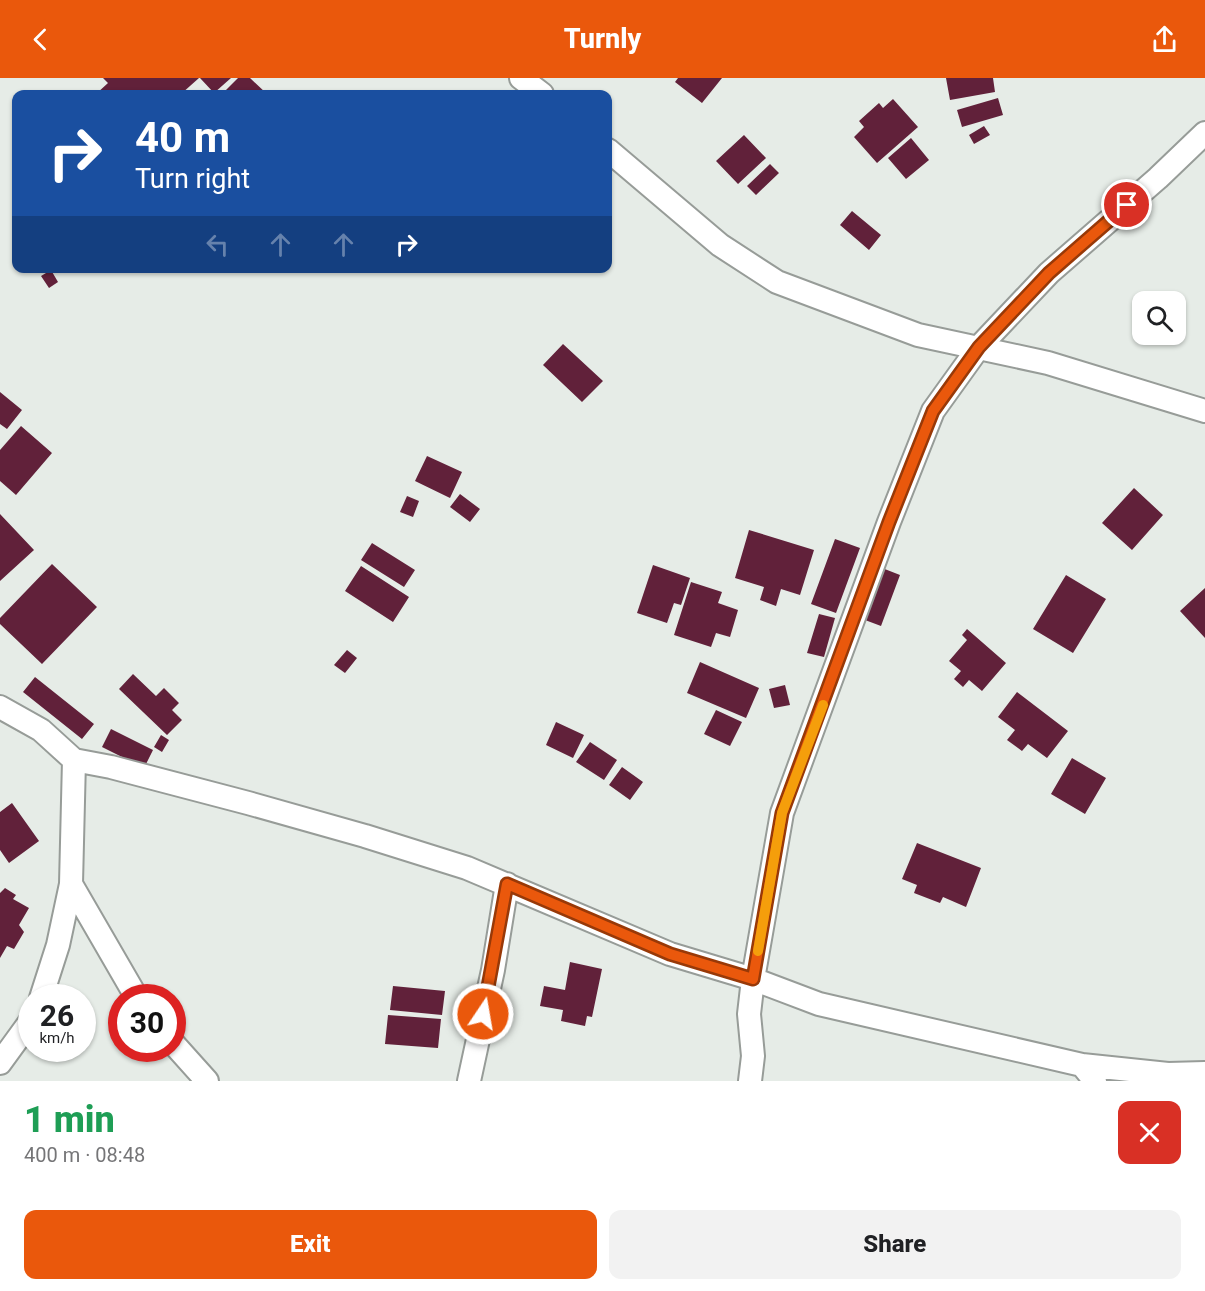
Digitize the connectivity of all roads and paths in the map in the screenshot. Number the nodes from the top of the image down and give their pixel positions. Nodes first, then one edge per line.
1 (521, 78) edge
2 (537, 90) edge
3 (1205, 133) edge
4 (612, 153) edge
5 (979, 347) junction
6 (1205, 411) edge
7 (0, 707) edge
8 (74, 760) junction
9 (71, 884) junction
10 (507, 884) junction
11 (753, 979) junction
12 (45, 984) edge
13 (129, 984) edge
14 (18, 1024) edge
15 (0, 1034) edge
16 (18, 1037) edge
17 (186, 1058) edge
18 (0, 1063) edge
19 (1089, 1073) edge
20 (1205, 1073) edge
21 (207, 1081) edge
22 (469, 1081) edge
23 (750, 1081) edge

1 - 2 street
3 - 5 street
4 - 5 street
5 - 6 street
5 - 11 street
7 - 8 street
8 - 9 street
8 - 10 street
9 - 12 street
9 - 13 street
10 - 11 street
10 - 22 street
11 - 19 street
11 - 23 street
14 - 15 street
16 - 18 street
17 - 21 street
19 - 20 street

